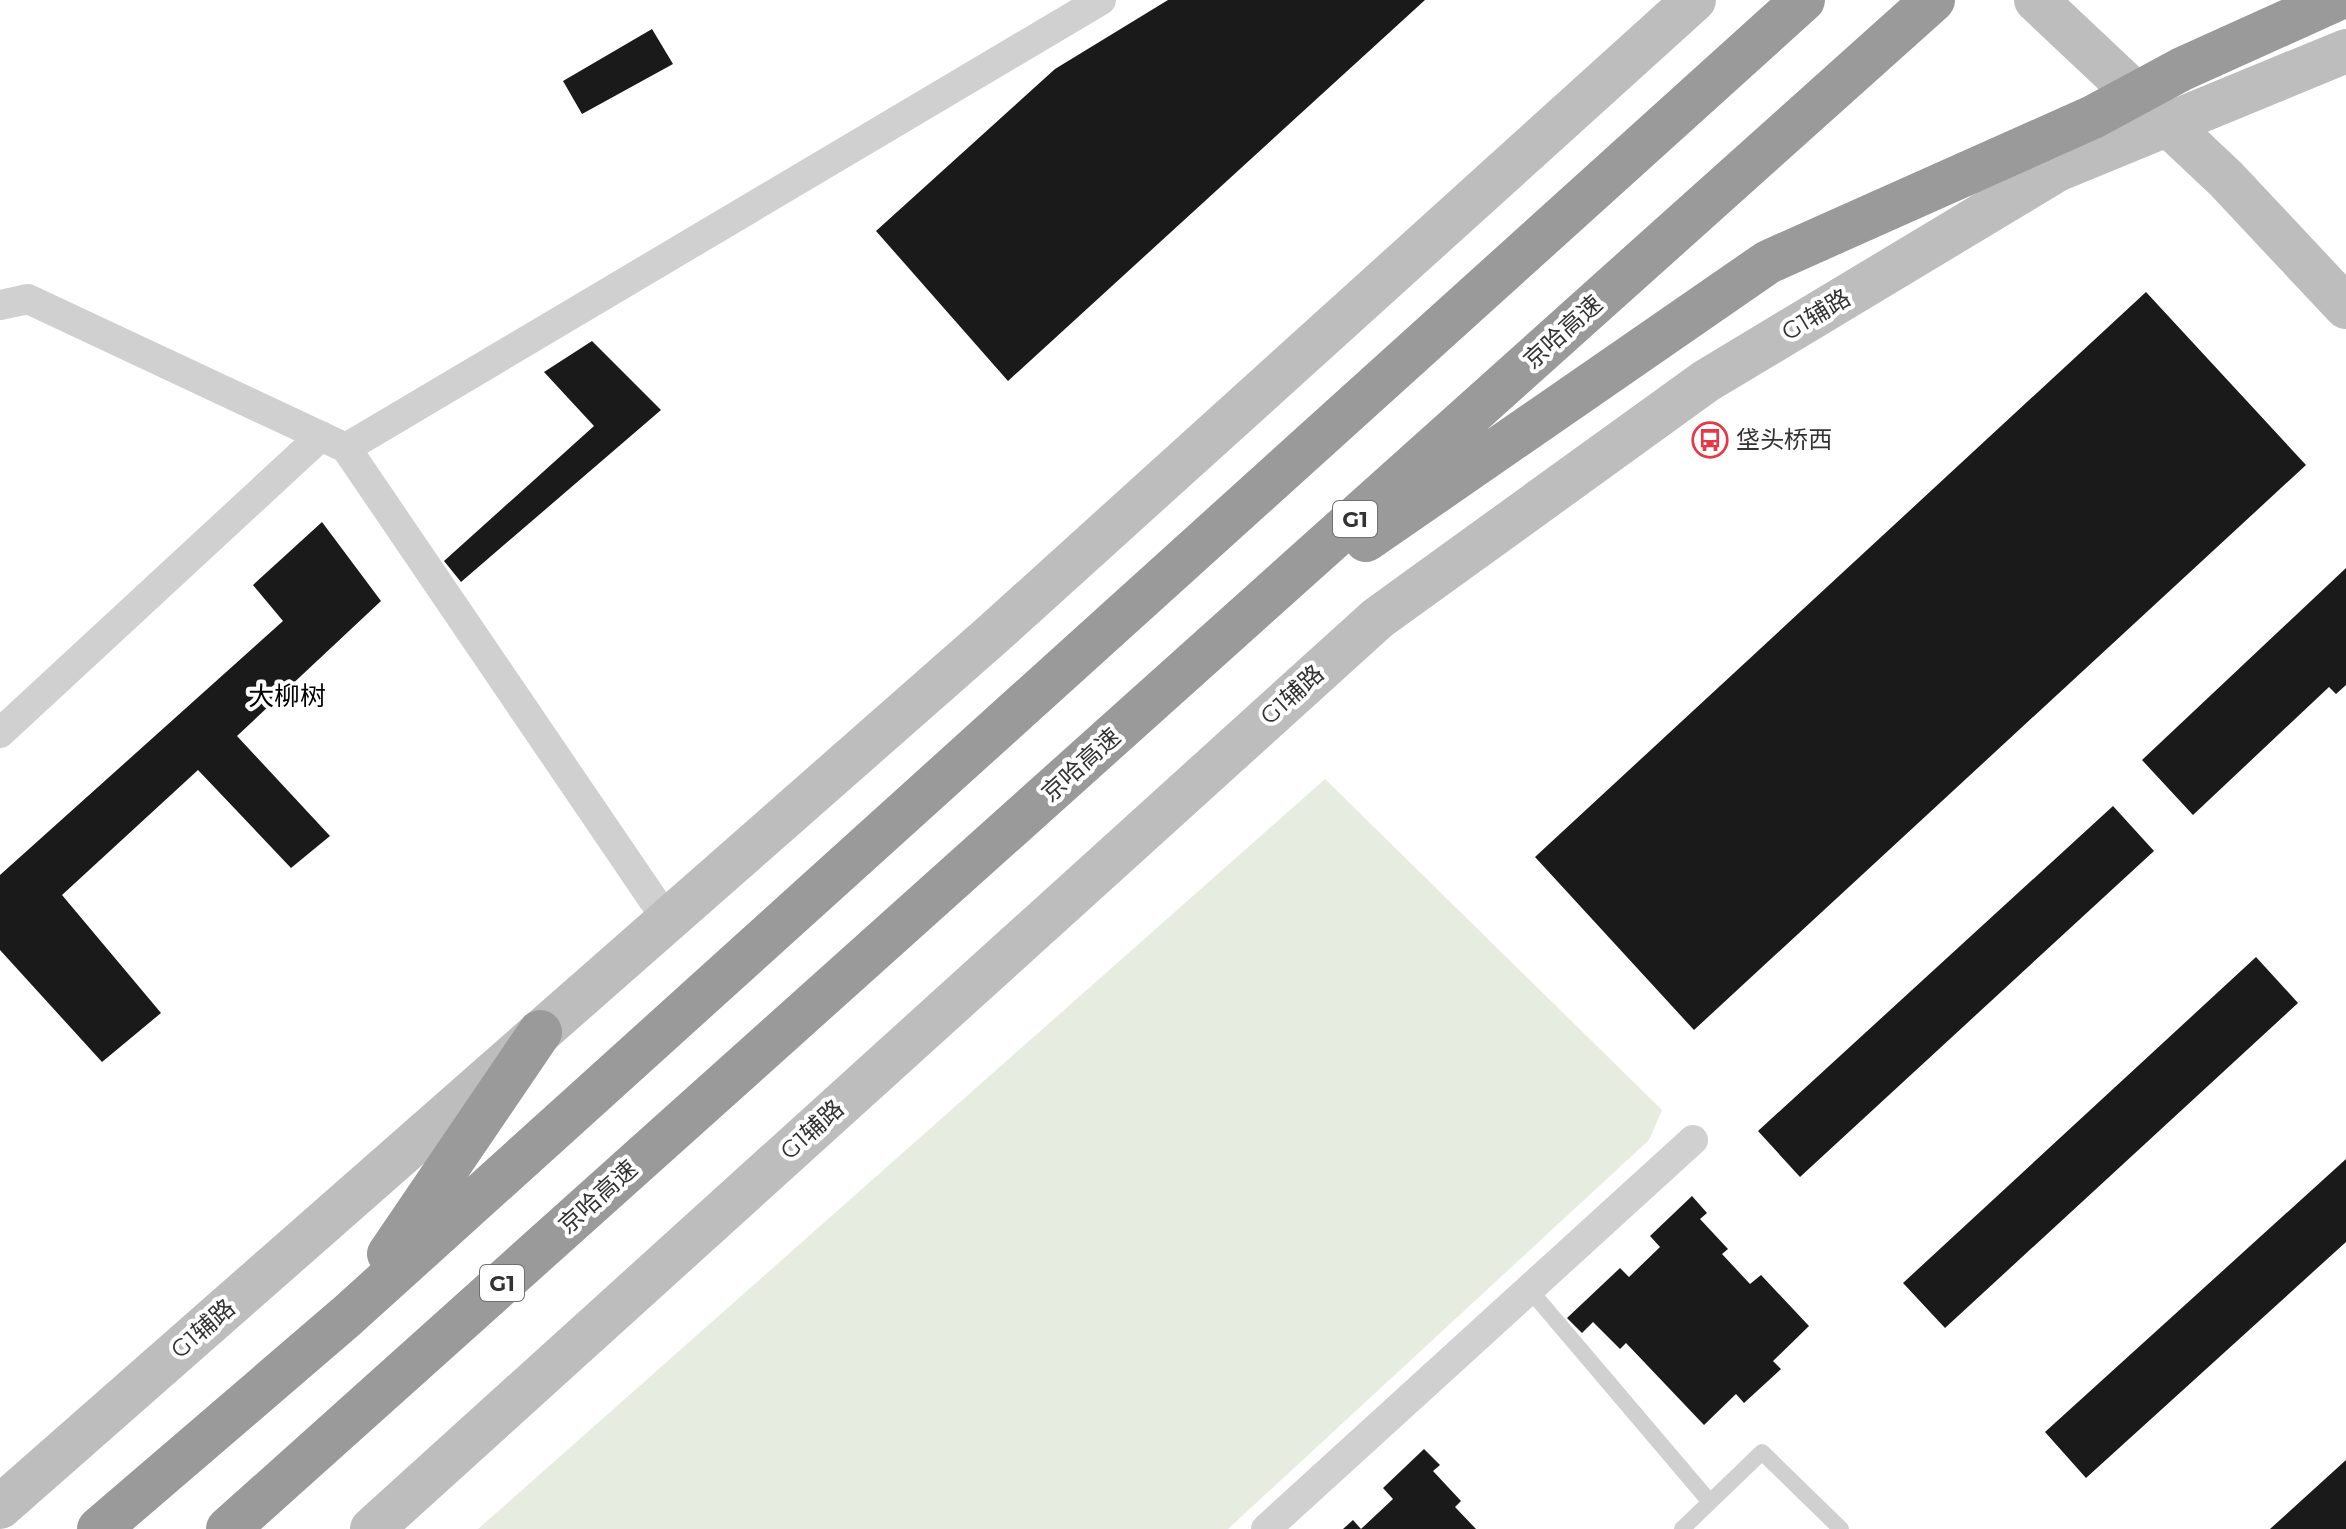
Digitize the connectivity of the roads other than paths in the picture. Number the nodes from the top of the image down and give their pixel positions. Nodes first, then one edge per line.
1 (1101, 0) edge
2 (1694, 0) edge
3 (1803, 0) edge
4 (1933, 0) edge
5 (2036, 0) edge
6 (2335, 0) edge
7 (2346, 51) edge
8 (2166, 123) junction
9 (0, 305) edge
10 (2346, 307) edge
11 (333, 442) junction
12 (1213, 646) junction
13 (0, 733) edge
14 (667, 920) junction
15 (540, 1032) junction
16 (1693, 1140) dead end
17 (1529, 1289) junction
18 (347, 1316) junction
19 (1710, 1502) junction
20 (0, 1507) edge
21 (99, 1529) edge
22 (228, 1529) edge
23 (372, 1529) edge
24 (1266, 1529) edge
25 (1682, 1529) edge
26 (1841, 1529) edge

1 - 11 street
2 - 14 street, G1辅路
3 - 18 highway
4 - 12 highway, 京哈高速 / G1
5 - 8 street
6 - 12 highway
7 - 8 street, G1辅路
8 - 10 street
8 - 23 street, G1辅路
9 - 11 street
11 - 13 street
11 - 14 street
12 - 22 highway, 京哈高速 / G1
14 - 15 street, G1辅路
15 - 18 highway
15 - 20 street, G1辅路
16 - 17 street
17 - 19 lane
17 - 24 street
18 - 21 highway
19 - 25 lane
19 - 26 lane

